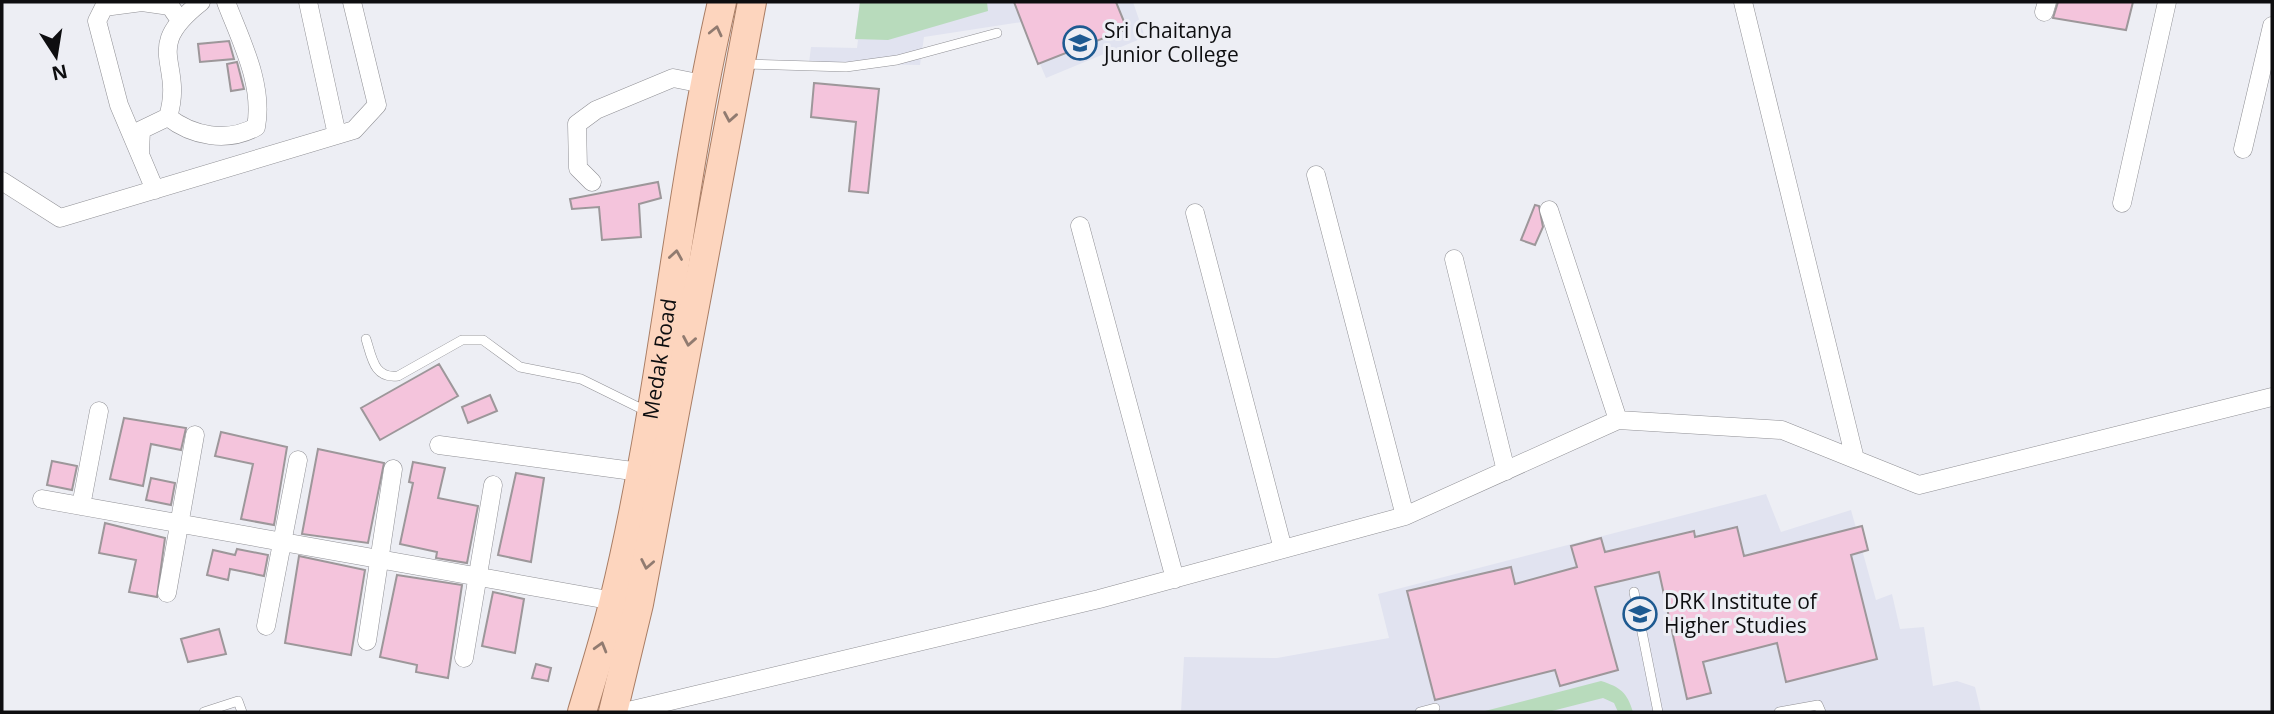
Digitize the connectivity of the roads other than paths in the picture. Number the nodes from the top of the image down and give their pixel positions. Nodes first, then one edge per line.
1 (201, 2) edge
2 (226, 2) edge
3 (308, 2) edge
4 (352, 2) edge
5 (722, 2) edge
6 (752, 2) edge
7 (1743, 2) edge
8 (2167, 2) edge
9 (179, 19) junction
10 (2272, 26) edge
11 (997, 33) dead end
12 (740, 64) junction
13 (704, 83) junction
14 (167, 117) junction
15 (337, 135) junction
16 (2243, 149) dead end
17 (141, 155) junction
18 (1317, 175) dead end
19 (2, 181) edge
20 (592, 182) dead end
21 (155, 190) junction
22 (2122, 203) dead end
23 (1549, 210) dead end
24 (1195, 213) dead end
25 (1080, 226) dead end
26 (1454, 259) dead end
27 (366, 339) dead end
28 (2272, 397) edge
29 (99, 411) dead end
30 (650, 414) junction
31 (1618, 420) junction
32 (195, 435) dead end
33 (439, 445) dead end
34 (1855, 459) junction
35 (298, 460) dead end
36 (393, 469) dead end
37 (1506, 471) junction
38 (639, 472) junction
39 (493, 485) dead end
40 (42, 499) dead end
41 (81, 506) junction
42 (1405, 516) junction
43 (180, 523) junction
44 (282, 542) junction
45 (1283, 549) junction
46 (380, 559) junction
47 (478, 577) junction
48 (1175, 579) junction
49 (1633, 592) dead end
50 (167, 593) dead end
51 (614, 601) junction
52 (266, 626) dead end
53 (367, 642) dead end
54 (464, 658) dead end
55 (1435, 708) dead end
56 (204, 712) edge
57 (242, 712) edge
58 (582, 712) edge
59 (613, 712) edge
60 (624, 712) edge
61 (1420, 712) edge
62 (1658, 712) edge
63 (1779, 712) edge
64 (1821, 712) edge

1 - 9 street
2 - 14 street
3 - 15 street
4 - 15 street
13 -> 5 main road, Medak Road
6 - 12 main road, Medak Road
7 - 34 street
8 - 22 street
9 - 14 street
9 - 17 street
10 - 16 street
11 - 12 lane
12 -> 59 main road, Medak Road
13 - 20 street
30 -> 13 main road, Medak Road
14 - 17 street
15 - 21 street
17 - 21 street
18 - 42 street
19 - 21 street
23 - 31 street
24 - 45 street
25 - 48 street
26 - 37 street
27 - 30 lane
28 - 34 street
29 - 41 street
30 - 38 main road, Medak Road
31 - 34 street
31 - 37 street
32 - 43 street
33 - 38 street
35 - 44 street
36 - 46 street
37 - 42 street
38 - 51 main road, Medak Road
39 - 47 street
40 - 41 street
41 - 43 street
42 - 45 street
43 - 44 street
43 - 50 street
44 - 46 street
44 - 52 street
45 - 48 street
46 - 47 street
46 - 53 street
47 - 51 street
47 - 54 street
48 - 60 street
49 - 62 lane
58 -> 51 main road, Medak Road
55 - 61 lane
56 - 57 lane
63 - 64 lane

